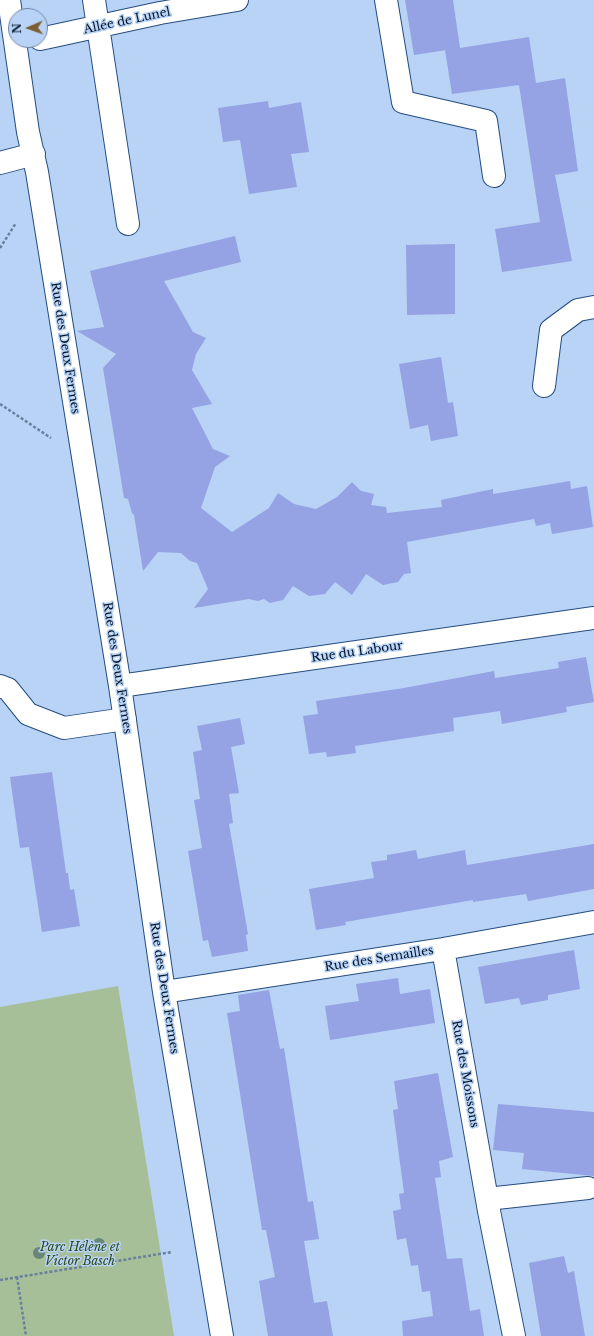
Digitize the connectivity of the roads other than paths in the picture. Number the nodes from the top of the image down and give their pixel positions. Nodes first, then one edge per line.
1 (94, 0) edge
2 (237, 0) edge
3 (386, 0) edge
4 (98, 26) junction
5 (48, 37) edge
6 (25, 48) edge
7 (34, 154) junction
8 (0, 164) edge
9 (494, 176) dead end
10 (128, 224) dead end
11 (594, 307) edge
12 (544, 386) dead end
13 (594, 618) edge
14 (0, 686) edge
15 (120, 686) junction
16 (125, 719) junction
17 (594, 922) edge
18 (443, 949) junction
19 (164, 992) junction
20 (588, 1188) dead end
21 (487, 1199) junction
22 (222, 1336) edge
23 (514, 1336) edge

1 - 4 street
2 - 4 street, Allée de Lunel
3 - 9 street
4 - 5 street, Allée de Lunel
4 - 10 street
6 - 7 street, Rue des Deux Fermes
7 - 8 street
7 - 15 street, Rue des Deux Fermes
11 - 12 street
13 - 15 street, Rue du Labour
14 - 16 street
15 - 16 street, Rue des Deux Fermes
16 - 19 street, Rue des Deux Fermes
17 - 18 street, Rue des Semailles
18 - 19 street, Rue des Semailles
18 - 21 street, Rue des Moissons
19 - 22 street, Rue des Deux Fermes
20 - 21 street
21 - 23 street, Rue des Moissons

